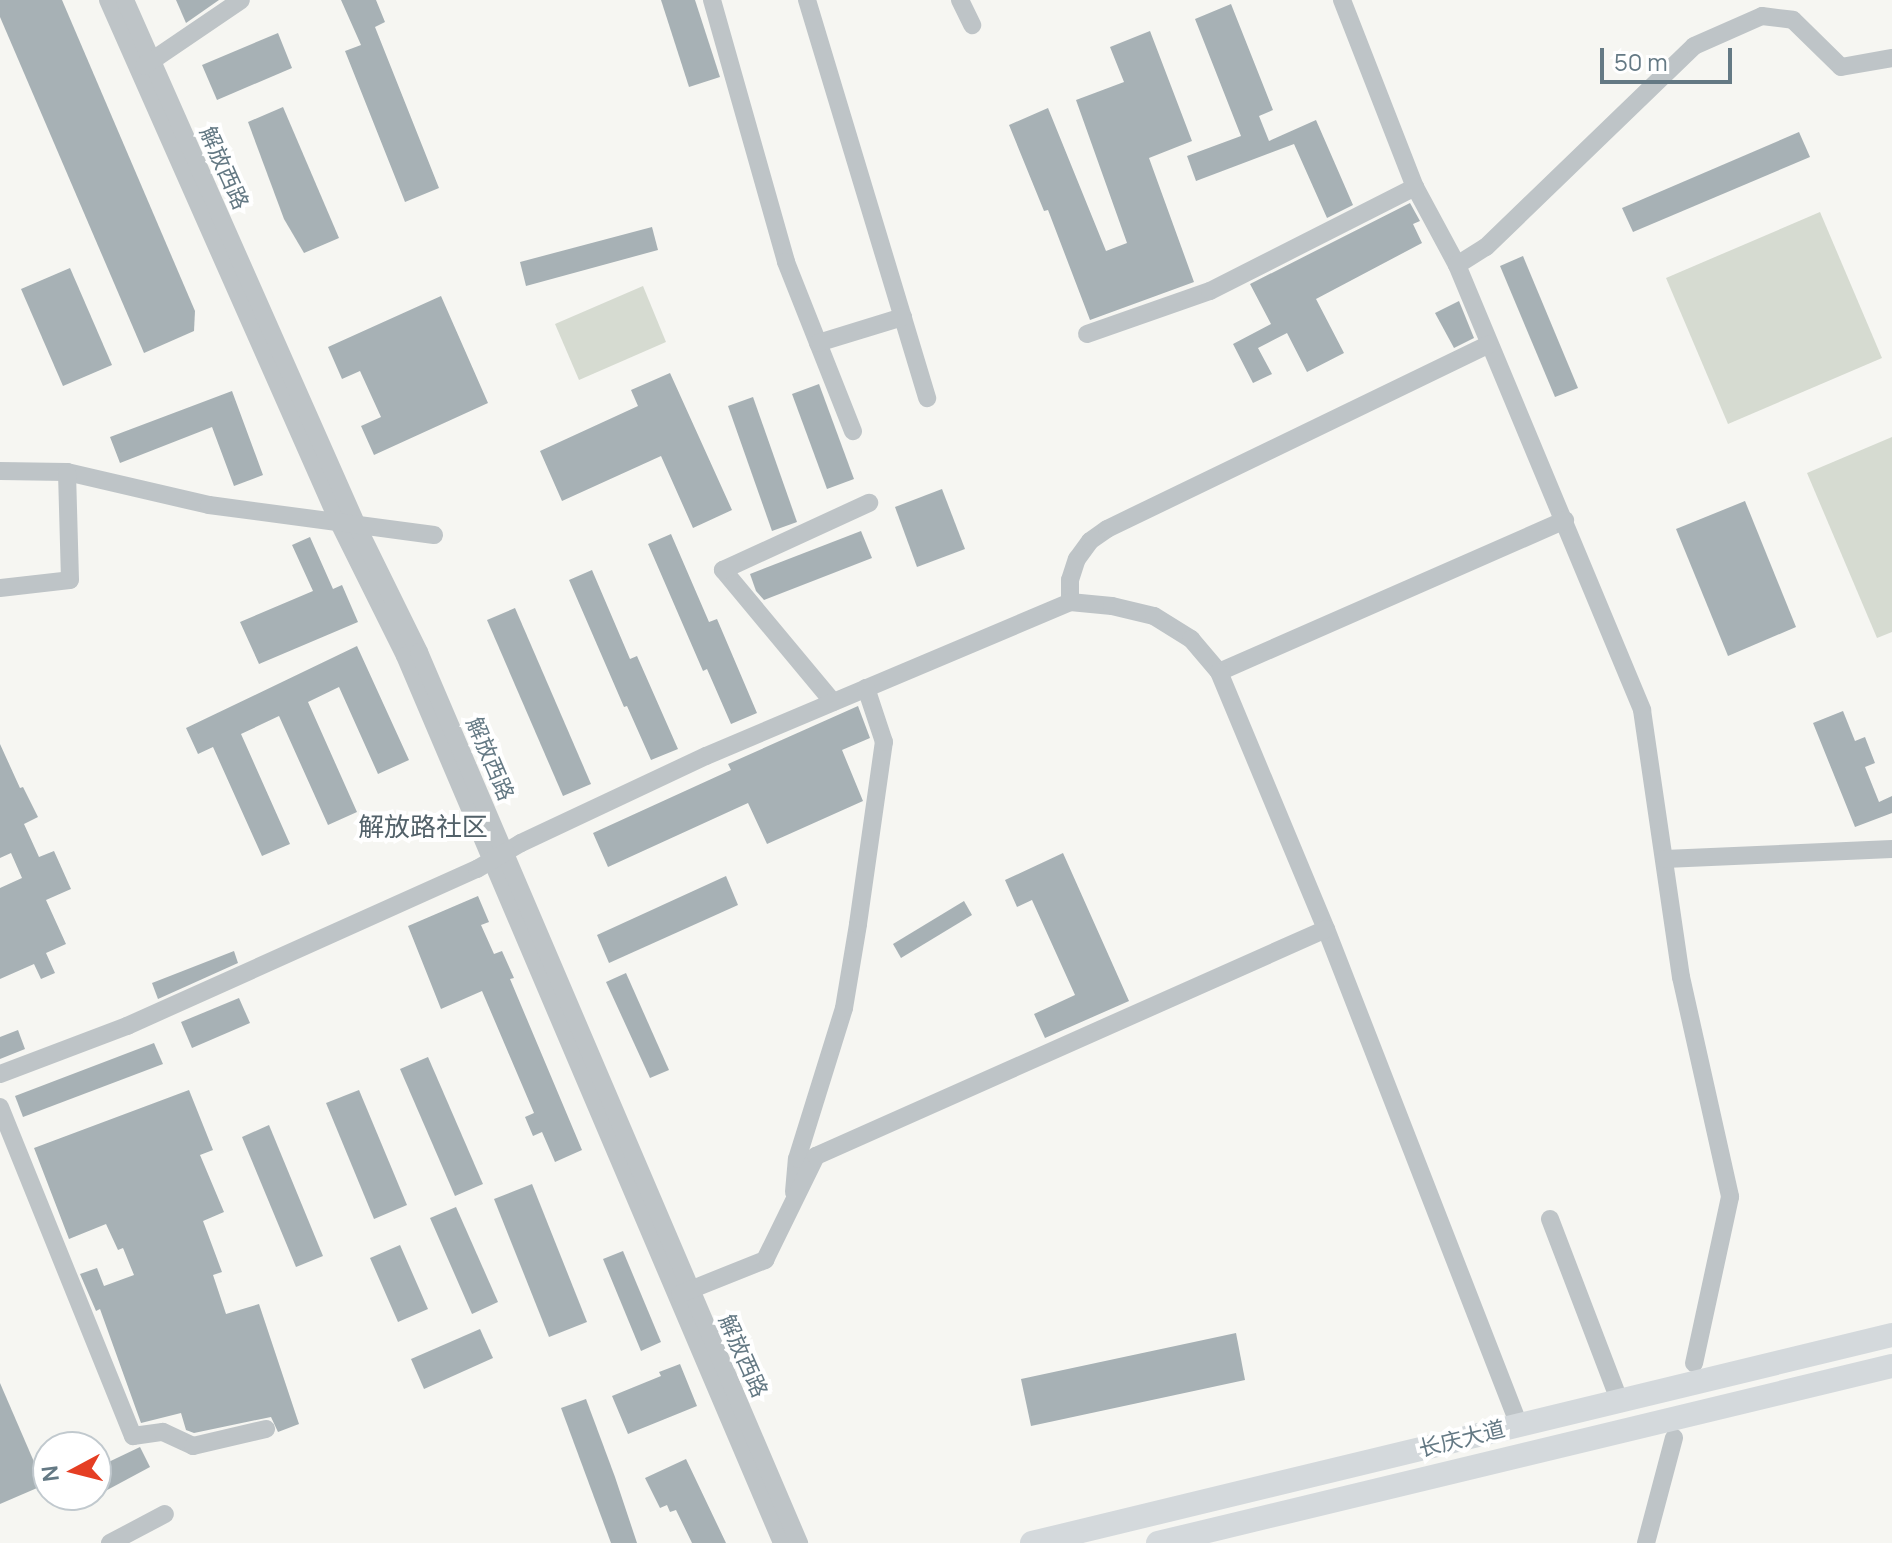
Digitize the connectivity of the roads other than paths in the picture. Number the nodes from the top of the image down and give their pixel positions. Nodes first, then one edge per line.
1 (108, 0) edge
2 (125, 0) edge
3 (241, 0) edge
4 (712, 0) edge
5 (807, 0) edge
6 (960, 0) edge
7 (1342, 0) edge
8 (972, 25) dead end
9 (1892, 58) edge
10 (144, 65) junction
11 (1415, 187) junction
12 (1457, 265) junction
13 (903, 317) junction
14 (1087, 334) dead end
15 (818, 343) junction
16 (1489, 344) junction
17 (927, 398) dead end
18 (853, 431) dead end
19 (0, 471) edge
20 (67, 472) junction
21 (869, 503) dead end
22 (1565, 520) junction
23 (348, 524) junction
24 (434, 535) dead end
25 (0, 588) edge
26 (1070, 602) junction
27 (1219, 672) junction
28 (866, 688) junction
29 (833, 702) junction
30 (1892, 849) edge
31 (497, 857) junction
32 (1665, 859) junction
33 (1326, 929) junction
34 (0, 1074) edge
35 (0, 1107) edge
36 (793, 1204) junction
37 (1550, 1219) dead end
38 (682, 1293) junction
39 (1892, 1335) edge
40 (1694, 1363) dead end
41 (1892, 1366) edge
42 (1619, 1400) junction
43 (1519, 1425) junction
44 (266, 1429) dead end
45 (1674, 1438) dead end
46 (165, 1514) dead end
47 (110, 1543) edge
48 (782, 1543) edge
49 (799, 1543) edge
50 (1032, 1543) edge
51 (1158, 1543) edge
52 (1646, 1543) edge

1 - 10 street, 解放西路
2 - 10 street, 解放西路
3 - 10 street
4 - 15 street
5 - 13 street
6 - 8 street
7 - 11 street
9 - 12 street
10 - 23 street, 解放西路
11 - 12 street
11 - 14 street
12 - 16 street
13 - 15 street
13 - 17 street
15 - 18 street
16 - 22 street
16 - 26 street
19 - 20 street
20 - 23 street
20 - 25 street
21 - 29 street
22 - 27 street
22 - 32 street
23 - 24 street
23 - 31 street, 解放西路
26 - 27 street
26 - 28 street
27 - 33 street
28 - 29 street
28 - 36 street
29 - 31 street
30 - 32 street
31 - 34 street
31 - 38 street, 解放西路
32 - 40 street
33 - 36 street
33 - 43 street
35 - 44 street
36 - 38 street
37 - 42 street
38 - 48 street, 解放西路
38 - 49 street, 解放西路
39 - 42 main road, 长庆大道
41 - 51 main road, 长庆大道
42 - 43 main road, 长庆大道
43 - 50 main road, 长庆大道
45 - 52 street
46 - 47 street

